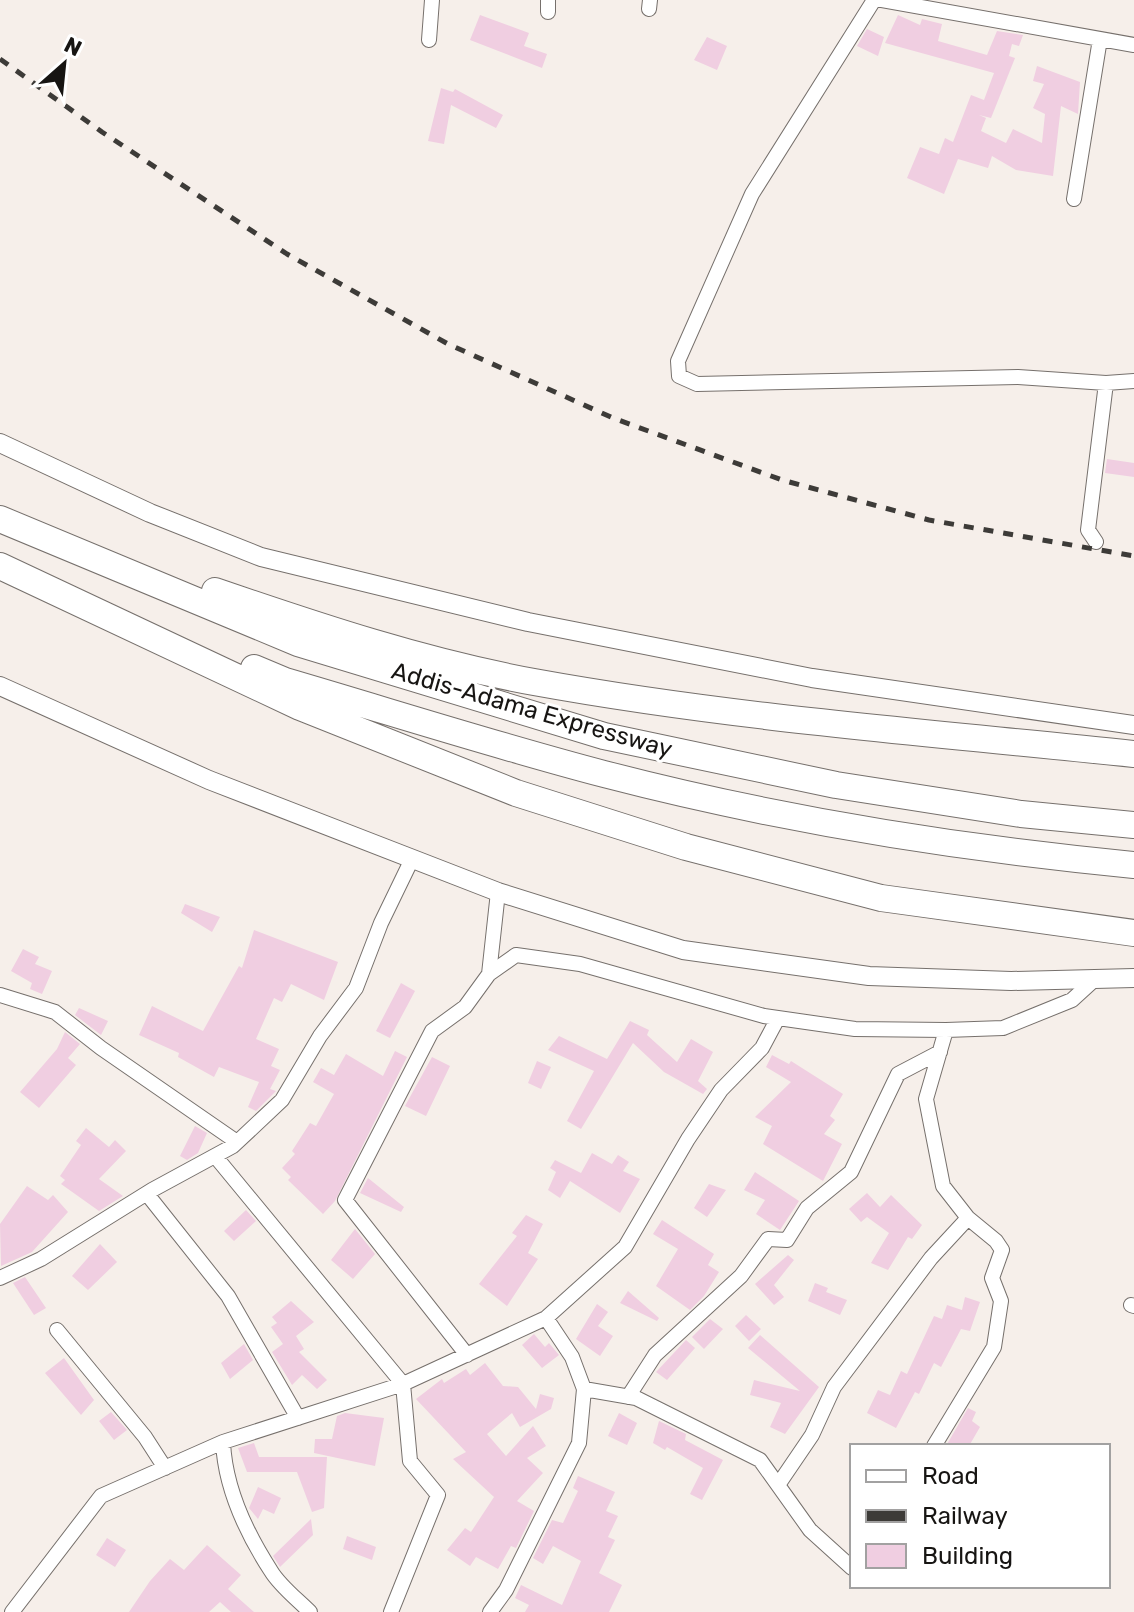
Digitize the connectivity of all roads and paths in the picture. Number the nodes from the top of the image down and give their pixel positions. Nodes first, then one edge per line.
1 (432, 0) edge
2 (874, 0) edge
3 (882, 0) edge
4 (1100, 39) junction
5 (429, 40) dead end
6 (1134, 45) edge
7 (1074, 199) dead end
8 (1134, 381) edge
9 (1106, 383) junction
10 (0, 443) edge
11 (0, 517) edge
12 (1096, 542) dead end
13 (0, 564) edge
14 (0, 686) edge
15 (1134, 725) edge
16 (1134, 754) edge
17 (1134, 825) edge
18 (412, 859) junction
19 (1134, 865) edge
20 (498, 892) junction
21 (1134, 933) edge
22 (489, 974) junction
23 (1134, 978) edge
24 (1095, 979) junction
25 (0, 995) edge
26 (778, 1018) junction
27 (946, 1030) junction
28 (940, 1052) junction
29 (237, 1142) junction
30 (215, 1156) junction
31 (147, 1194) junction
32 (968, 1218) junction
33 (0, 1278) edge
34 (546, 1318) junction
35 (57, 1330) dead end
36 (467, 1355) junction
37 (403, 1384) junction
38 (584, 1389) junction
39 (628, 1397) junction
40 (298, 1418) junction
41 (223, 1442) junction
42 (935, 1444) edge
43 (165, 1468) junction
44 (778, 1485) junction
45 (850, 1566) edge
46 (12, 1612) edge
47 (310, 1612) edge
48 (391, 1612) edge
49 (490, 1612) edge

1 - 5 street
2 - 9 street
3 - 4 street
4 - 6 street
4 - 7 street
8 - 9 street
9 - 12 street
10 - 15 street
11 - 16 highway
11 - 17 highway, Addis-Adama Expressway
13 - 19 highway, Addis-Adama Expressway
13 - 21 highway
14 - 18 street
18 - 20 street
18 - 29 street
20 - 22 street
20 - 24 street
22 - 26 street
22 - 36 street
23 - 24 street
24 - 27 street
25 - 29 street
26 - 27 street
26 - 34 street
27 - 28 street
28 - 32 street
28 - 39 street
29 - 30 street
30 - 31 street
30 - 37 street
31 - 33 street
31 - 40 street
32 - 42 street
32 - 44 street
34 - 36 street
34 - 38 street
35 - 43 street
36 - 37 street
37 - 40 street
37 - 48 street
38 - 39 street
38 - 49 street
39 - 44 street
40 - 41 street
41 - 43 street
41 - 47 street
43 - 46 street
44 - 45 street

